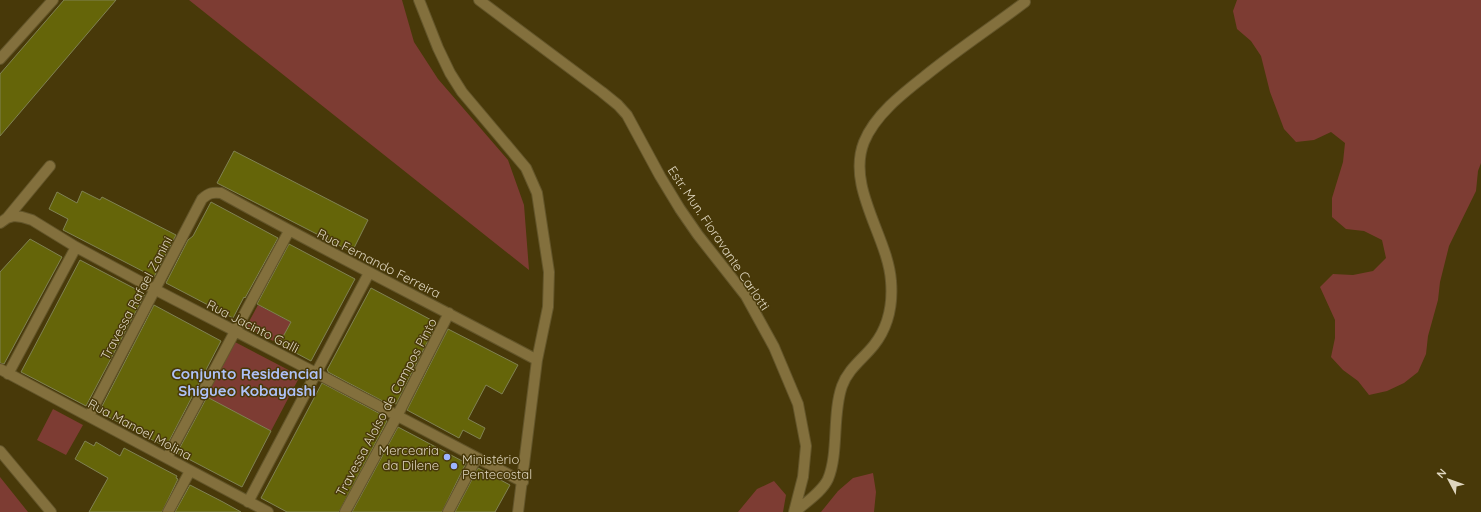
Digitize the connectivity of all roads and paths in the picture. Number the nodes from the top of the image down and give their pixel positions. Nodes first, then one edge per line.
1 (53, 0) edge
2 (419, 0) edge
3 (479, 0) edge
4 (1025, 2) dead end
5 (0, 59) edge
6 (50, 166) dead end
7 (208, 194) joint
8 (7, 219) edge
9 (289, 231) junction
10 (76, 247) junction
11 (369, 273) junction
12 (156, 290) junction
13 (449, 313) junction
14 (235, 331) junction
15 (537, 360) junction
16 (4, 372) edge
17 (316, 372) junction
18 (89, 416) junction
19 (397, 416) junction
20 (0, 451) edge
21 (166, 458) junction
22 (476, 459) junction
23 (190, 471) junction
24 (523, 482) junction
25 (248, 502) junction
26 (51, 512) edge
27 (168, 512) edge
28 (268, 512) edge
29 (345, 512) edge
30 (448, 512) edge
31 (518, 512) edge
32 (794, 512) edge

1 - 5 street
2 - 15 street
3 - 32 street, Estr. Mun. Fioravante Carlotti
4 - 32 street
6 - 8 street
7 - 9 street, Rua Fernando Ferreira
7 - 12 street, Travessa Rafael Zanini
8 - 10 street, Rua Jacinto Galli
9 - 11 street, Rua Fernando Ferreira
9 - 14 street
10 - 12 street, Rua Jacinto Galli
10 - 16 street
11 - 13 street, Rua Fernando Ferreira
11 - 17 street
12 - 14 street, Rua Jacinto Galli
12 - 18 street, Travessa Rafael Zanini
13 - 15 street, Rua Fernando Ferreira
13 - 19 street, Travessa Aloíso de Campos Pinto
14 - 17 street, Rua Jacinto Galli
14 - 21 street
15 - 24 street
16 - 18 street, Rua Manoel Molina
17 - 19 street, Rua Jacinto Galli
17 - 25 street
18 - 21 street, Rua Manoel Molina
19 - 22 street, Rua Jacinto Galli
19 - 29 street, Travessa Aloíso de Campos Pinto
20 - 26 street
21 - 23 street, Rua Manoel Molina
22 - 24 street, Rua Jacinto Galli
22 - 30 street
23 - 25 street, Rua Manoel Molina
23 - 27 street
24 - 31 street
25 - 28 street, Rua Manoel Molina

